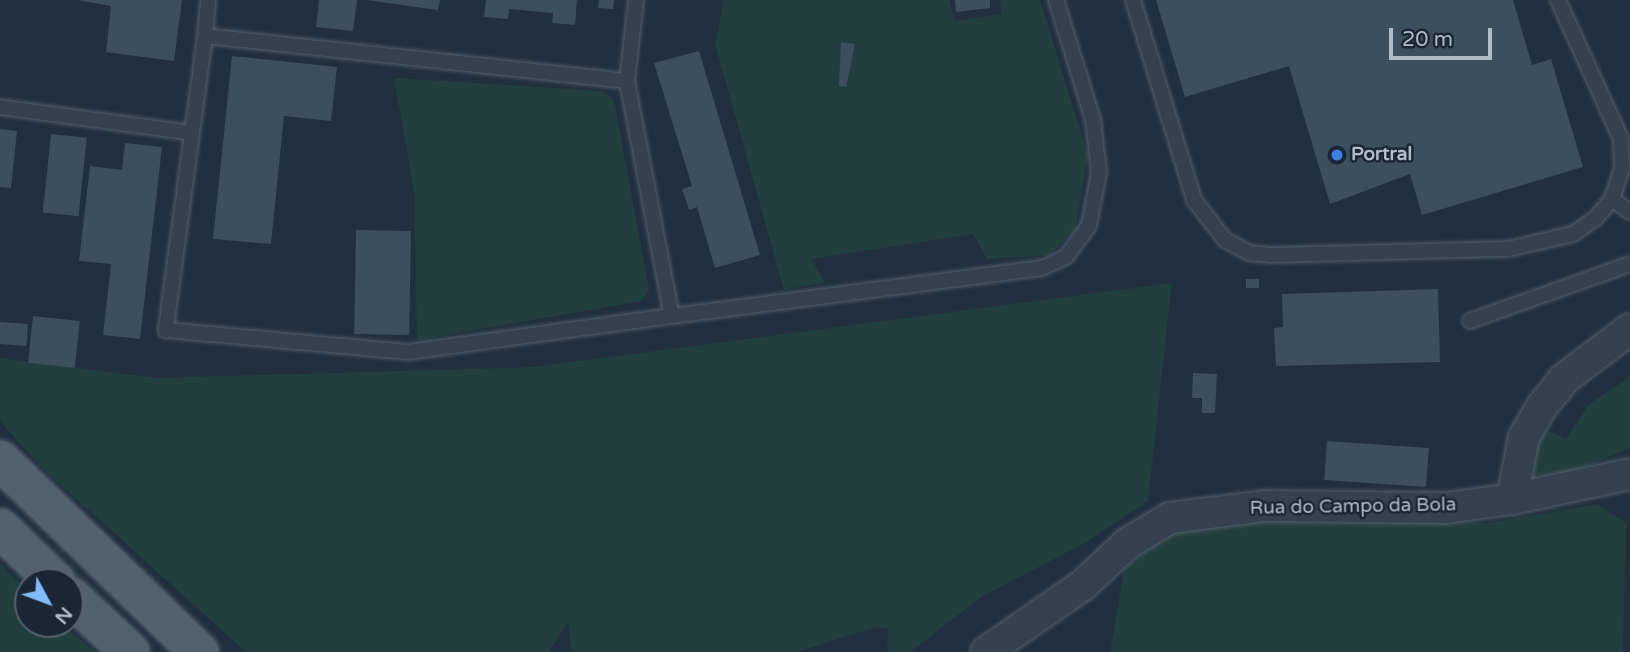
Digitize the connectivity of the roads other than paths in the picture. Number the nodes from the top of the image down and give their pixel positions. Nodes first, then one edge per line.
1 (208, 0) edge
2 (636, 0) edge
3 (1056, 0) edge
4 (1133, 0) edge
5 (1558, 0) edge
6 (205, 36) junction
7 (627, 81) junction
8 (0, 107) edge
9 (192, 133) junction
10 (1612, 199) junction
11 (1630, 212) edge
12 (1630, 264) edge
13 (672, 316) junction
14 (1470, 321) dead end
15 (1630, 329) edge
16 (0, 460) edge
17 (1630, 477) edge
18 (1512, 499) junction
19 (0, 528) edge
20 (41, 568) edge
21 (84, 609) edge
22 (130, 652) edge
23 (199, 652) edge
24 (986, 652) edge

1 - 6 lane
2 - 7 lane
3 - 13 lane
4 - 10 lane
5 - 10 lane
6 - 7 lane
6 - 9 lane
7 - 13 lane
8 - 9 lane
9 - 13 lane
10 - 11 lane
12 - 14 lane
15 - 18 street
16 - 23 main road
17 - 18 street, Rua do Campo da Bola
18 - 24 street, Rua do Campo da Bola
19 - 20 main road
21 - 22 main road

